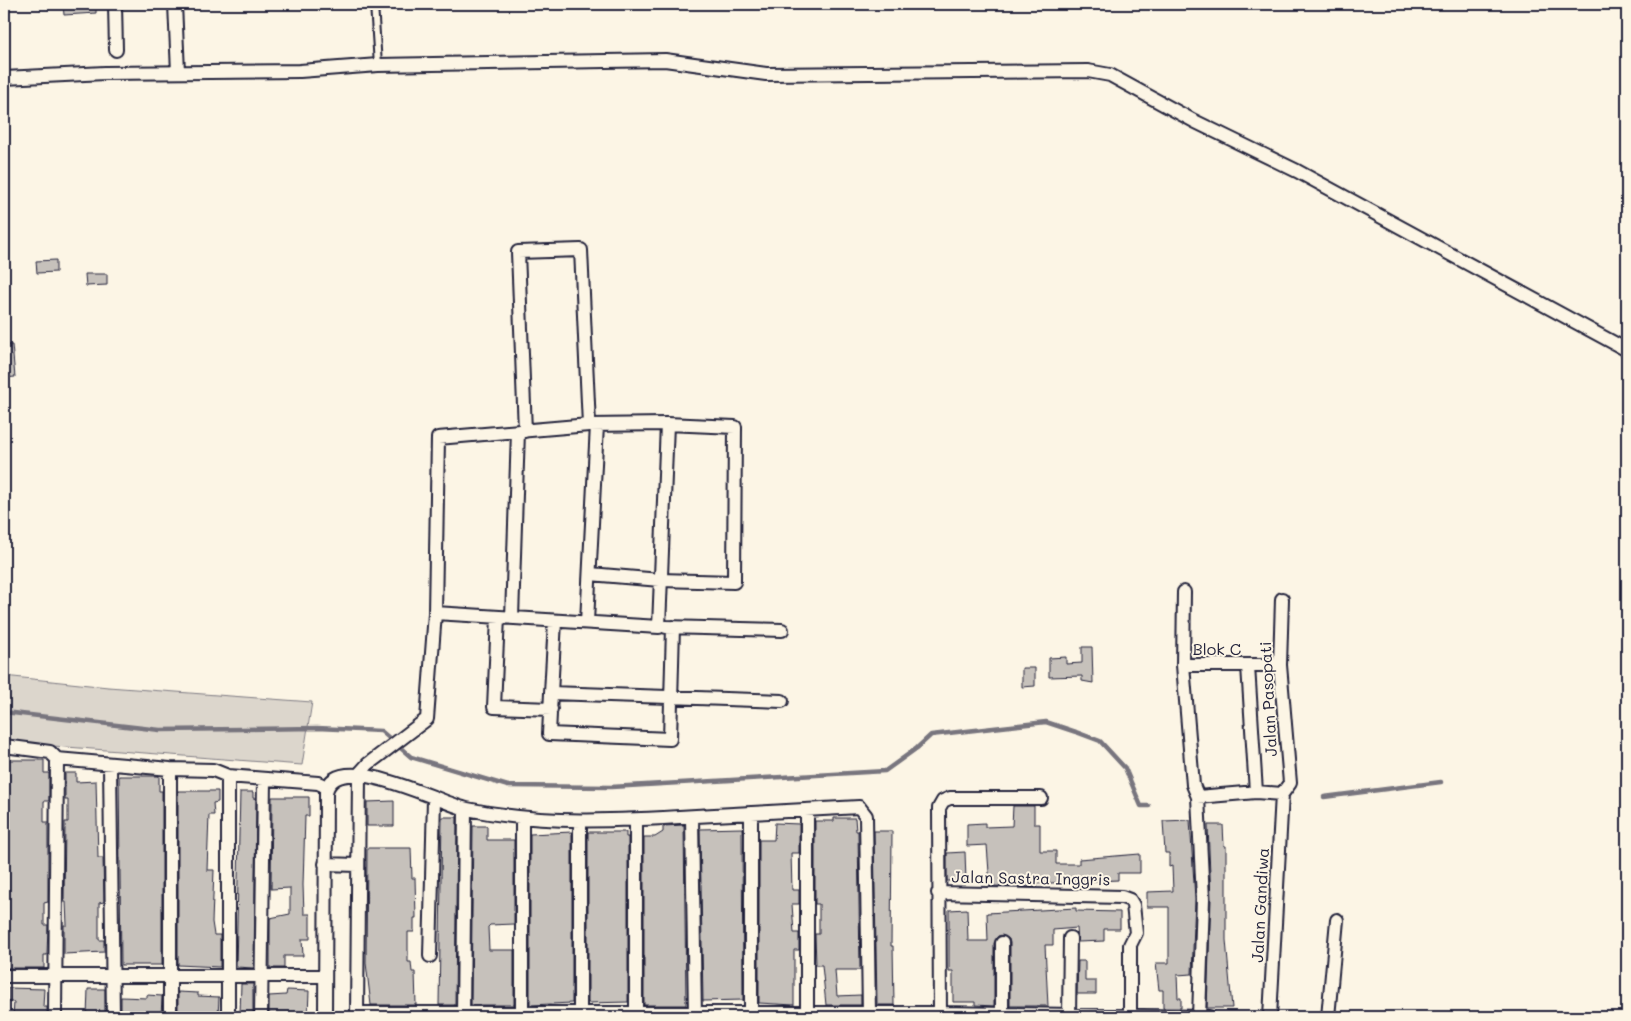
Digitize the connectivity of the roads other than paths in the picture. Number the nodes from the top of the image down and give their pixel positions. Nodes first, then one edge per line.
1 (115, 4) edge
2 (175, 4) edge
3 (374, 4) edge
4 (116, 50) dead end
5 (378, 65) junction
6 (178, 72) junction
7 (4, 78) edge
8 (1627, 350) edge
9 (667, 424) junction
10 (593, 425) junction
11 (521, 431) junction
12 (590, 574) junction
13 (660, 580) junction
14 (1184, 592) dead end
15 (1282, 599) dead end
16 (435, 613) junction
17 (498, 617) junction
18 (512, 618) junction
19 (555, 621) junction
20 (587, 622) junction
21 (659, 627) junction
22 (673, 627) junction
23 (782, 630) dead end
24 (1280, 665) junction
25 (1183, 666) junction
26 (1248, 666) junction
27 (551, 693) junction
28 (672, 697) junction
29 (782, 701) dead end
30 (550, 709) junction
31 (4, 746) edge
32 (57, 759) junction
33 (110, 765) junction
34 (170, 769) junction
35 (359, 774) junction
36 (228, 776) junction
37 (264, 780) junction
38 (327, 787) junction
39 (1256, 792) junction
40 (1282, 794) junction
41 (1198, 797) junction
42 (1041, 798) dead end
43 (434, 799) junction
44 (465, 809) junction
45 (807, 810) junction
46 (751, 813) junction
47 (692, 817) junction
48 (522, 818) junction
49 (636, 820) junction
50 (580, 822) junction
51 (326, 864) junction
52 (357, 865) junction
53 (938, 893) junction
54 (1337, 920) dead end
55 (1070, 938) dead end
56 (1002, 943) dead end
57 (430, 956) dead end
58 (170, 975) junction
59 (4, 976) edge
60 (55, 976) junction
61 (114, 976) junction
62 (228, 976) junction
63 (261, 976) junction
64 (326, 976) junction
65 (807, 1013) junction
66 (869, 1013) junction
67 (357, 1015) edge
68 (522, 1015) edge
69 (580, 1015) edge
70 (696, 1015) edge
71 (940, 1015) edge
72 (430, 1016) edge
73 (463, 1016) edge
74 (636, 1016) edge
75 (751, 1016) edge
76 (1002, 1016) edge
77 (1130, 1016) edge
78 (55, 1017) edge
79 (114, 1017) edge
80 (170, 1017) edge
81 (228, 1017) edge
82 (261, 1017) edge
83 (325, 1017) edge
84 (1069, 1017) edge
85 (1198, 1017) edge
86 (1209, 1017) edge
87 (1270, 1017) edge
88 (1328, 1017) edge

1 - 4 street
2 - 6 street
3 - 5 lane
5 - 6 street
5 - 8 street
6 - 7 street
9 - 10 street
9 - 13 street
9 - 13 street
10 - 11 street
10 - 11 street
10 - 12 street
11 - 16 street
11 - 18 street
12 - 13 street
12 - 20 street
13 - 21 street
14 - 25 street
15 - 24 street, Jalan Pasopati
16 - 17 street
16 - 35 street
17 - 18 street
17 - 30 street
18 - 19 street
19 - 20 street
19 - 27 street
20 - 21 street
21 - 22 street
22 - 23 street
22 - 28 street
24 - 26 street, Blok C
24 - 40 street, Jalan Pasopati
25 - 26 street, Blok C
25 - 41 street
26 - 39 street
27 - 28 street
27 - 30 street
28 - 29 street
28 - 30 street
31 - 32 street
32 - 33 street
32 - 60 street
33 - 34 street
33 - 61 street
34 - 36 street
34 - 58 street
35 - 38 street
35 - 43 street
35 - 52 street
36 - 37 street
36 - 62 street
37 - 38 street
37 - 63 street
38 - 51 street
39 - 40 street
39 - 41 street
40 - 87 street, Jalan Gandiwa
41 - 85 street
42 - 53 street
43 - 44 street
43 - 57 street
44 - 48 street
44 - 73 street
45 - 46 street
45 - 65 street
45 - 66 street
46 - 47 street
46 - 75 street
47 - 49 street
47 - 70 street
48 - 50 street
48 - 68 street
49 - 50 street
49 - 74 street
50 - 69 street
51 - 52 street
51 - 64 street
52 - 67 street
53 - 71 street
53 - 77 street, Jalan Sastra Inggris
54 - 88 street
55 - 84 street
56 - 76 street
58 - 61 street
58 - 62 street
58 - 80 street
59 - 60 street
60 - 61 street
60 - 78 street
61 - 79 street
62 - 63 street
62 - 81 street
63 - 64 street
63 - 82 street
64 - 83 street
65 - 66 street
65 - 75 street
66 - 71 street
67 - 72 street
68 - 69 street
68 - 73 street
69 - 74 street
70 - 74 street
70 - 75 street
71 - 76 street
72 - 73 street
76 - 84 street
77 - 84 street
77 - 85 street
85 - 86 street

